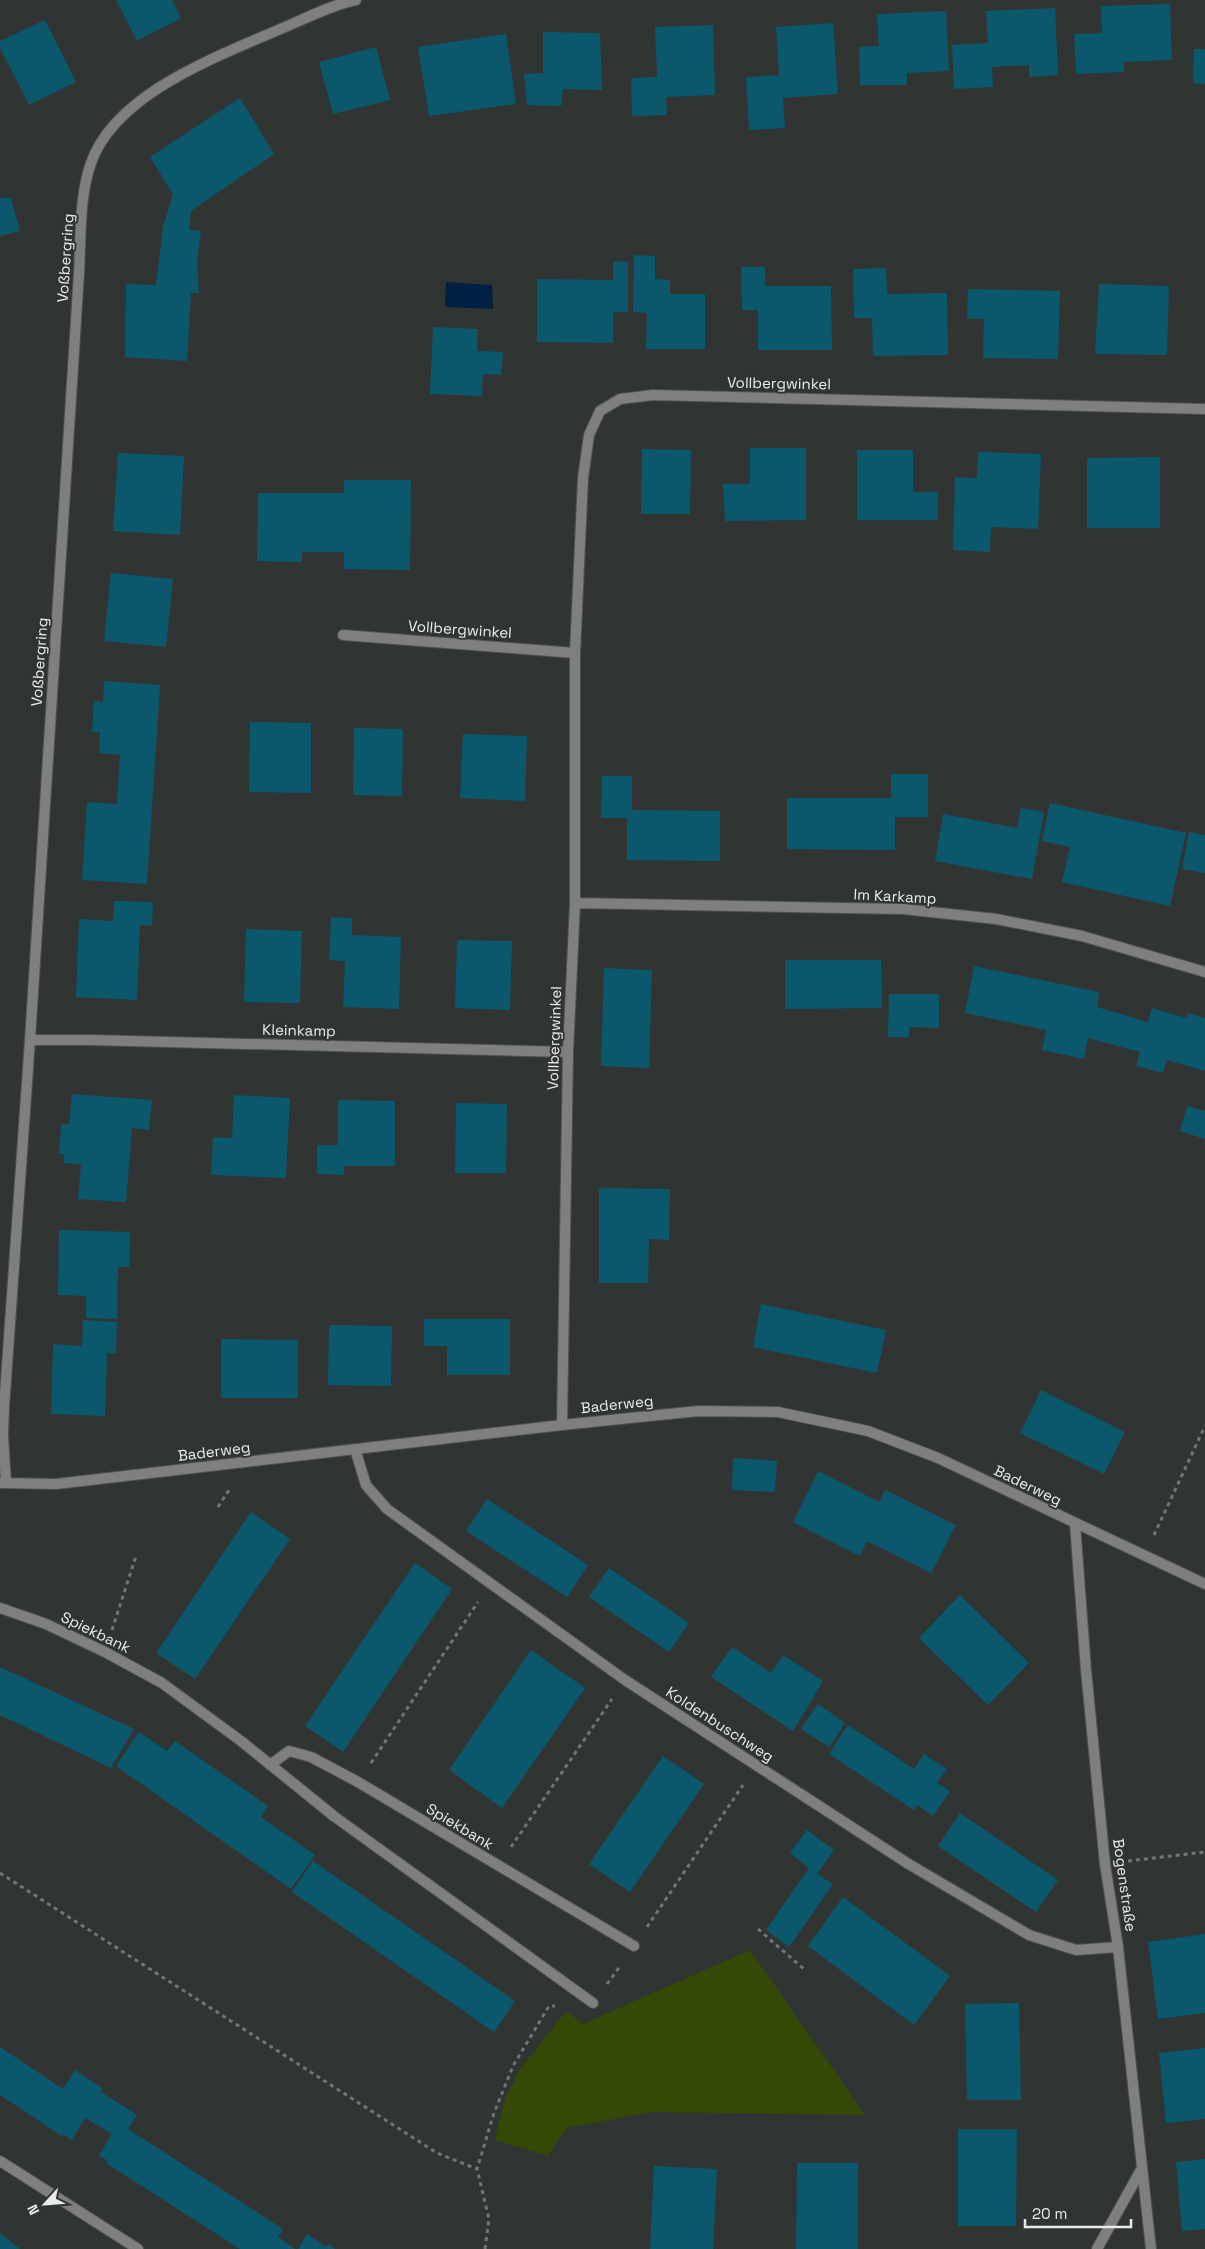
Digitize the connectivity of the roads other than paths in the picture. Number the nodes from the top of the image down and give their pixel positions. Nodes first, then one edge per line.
1 (352, 0) edge
2 (1205, 409) edge
3 (343, 635) dead end
4 (574, 653) junction
5 (575, 903) junction
6 (1205, 972) edge
7 (30, 1040) junction
8 (568, 1052) junction
9 (562, 1424) junction
10 (354, 1449) junction
11 (3, 1483) edge
12 (1075, 1524) junction
13 (1205, 1584) edge
14 (0, 1608) edge
15 (270, 1765) junction
16 (634, 1946) road end
17 (1118, 1947) junction
18 (593, 2003) road end
19 (0, 2161) edge
20 (1142, 2168) junction
21 (138, 2249) edge
22 (1097, 2249) edge
23 (1151, 2249) edge

1 - 7 street, Voßbergring
2 - 4 street, Vollbergwinkel
3 - 4 street, Vollbergwinkel
4 - 5 street, Vollbergwinkel
5 - 6 street, Im Karkamp
5 - 8 street, Vollbergwinkel
7 - 8 street, Kleinkamp
7 - 11 street, Voßbergring
8 - 9 street, Vollbergwinkel
9 - 10 street, Baderweg
9 - 12 street, Baderweg
10 - 11 street, Baderweg
10 - 17 street, Koldenbuschweg
12 - 13 street, Baderweg
12 - 17 street, Bogenstraße
14 - 15 street, Spiekbank
15 - 16 street, Spiekbank
15 - 18 street, Spiekbank
17 - 20 street, Bogenstraße
19 - 21 street
20 - 22 street
20 - 23 street, Bogenstraße

